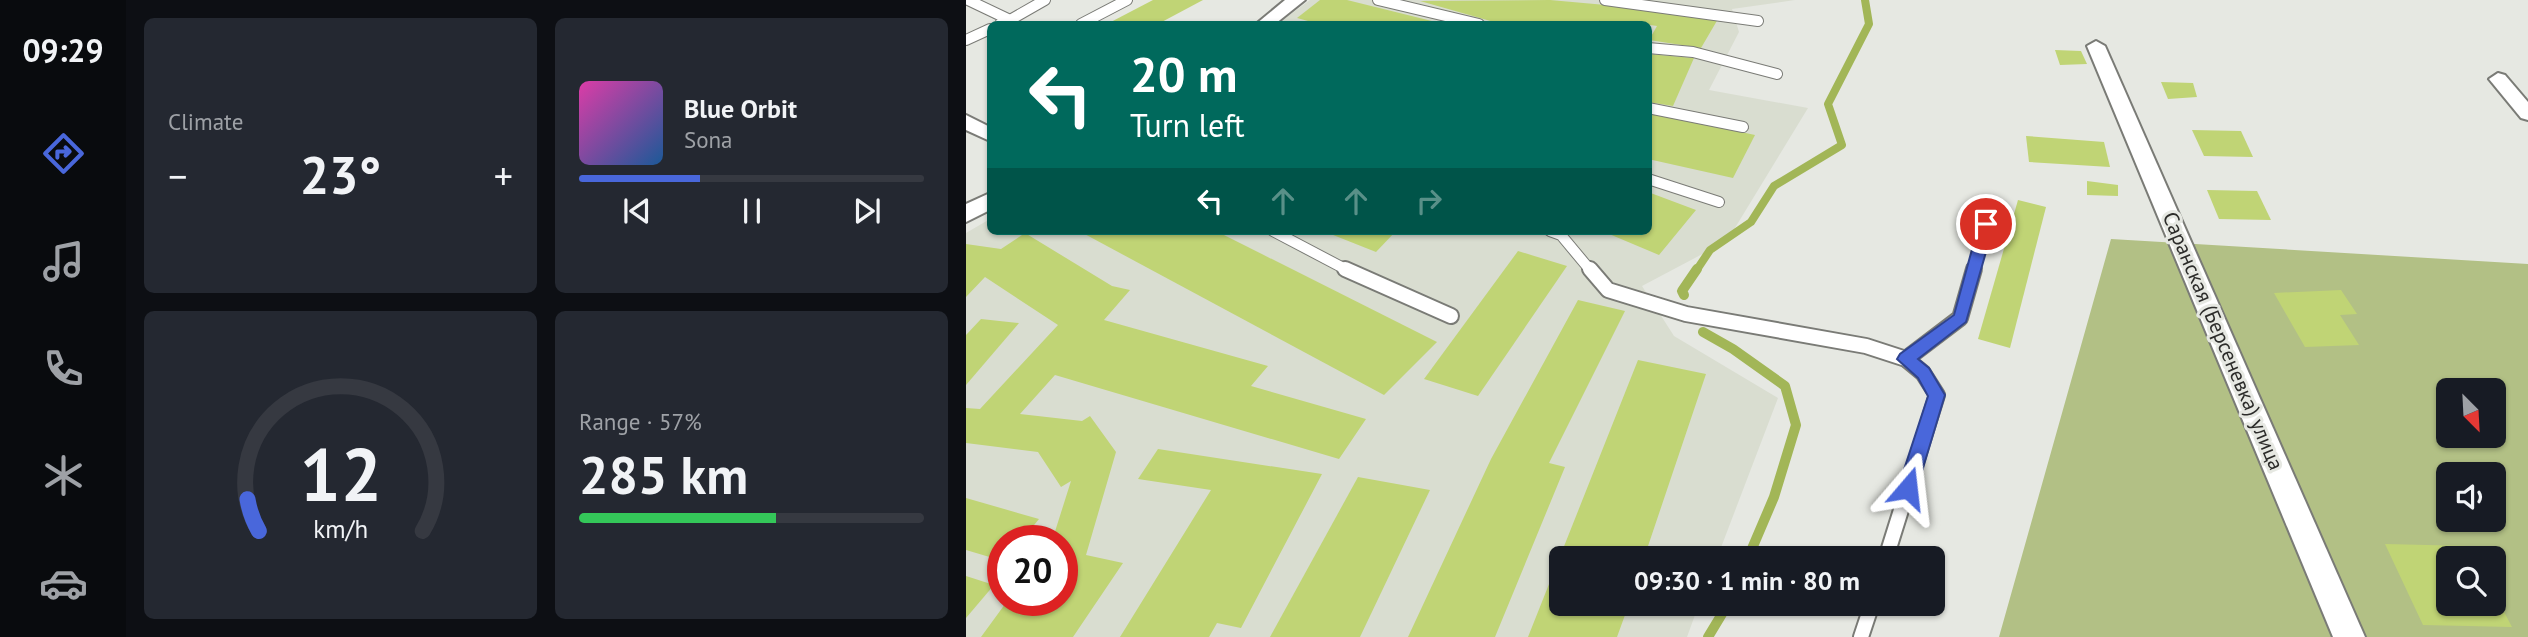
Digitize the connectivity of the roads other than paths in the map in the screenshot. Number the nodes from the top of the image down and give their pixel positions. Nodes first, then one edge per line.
1 (968, 0) edge
2 (1045, 0) edge
3 (1127, 0) edge
4 (1296, 0) edge
5 (1378, 0) edge
6 (1605, 0) edge
7 (1002, 21) edge
8 (1008, 21) edge
9 (1087, 21) edge
10 (1273, 21) edge
11 (1466, 21) edge
12 (1758, 21) dead end
13 (987, 30) edge
14 (966, 40) edge
15 (2096, 46) dead end
16 (1652, 48) edge
17 (1777, 74) dead end
18 (2498, 79) dead end
19 (1652, 109) edge
20 (2528, 114) edge
21 (966, 121) edge
22 (1743, 127) dead end
23 (987, 132) edge
24 (1652, 180) edge
25 (1719, 202) dead end
26 (987, 203) edge
27 (966, 214) edge
28 (1986, 224) dead end
29 (1281, 235) edge
30 (1561, 235) edge
31 (1451, 316) dead end
32 (1906, 359) junction
33 (1890, 546) edge
34 (1868, 616) edge
35 (1861, 637) edge
36 (2349, 637) edge

1 - 7 lane
2 - 8 lane
3 - 9 lane
4 - 10 street
5 - 11 lane
6 - 12 lane
13 - 14 lane
15 - 36 street, Саранская (Берсеневка) улица
16 - 17 lane
18 - 20 street
19 - 22 lane
21 - 23 street
24 - 25 lane
26 - 27 street
28 - 32 lane
29 - 31 lane
30 - 32 lane
32 - 33 lane
34 - 35 lane

